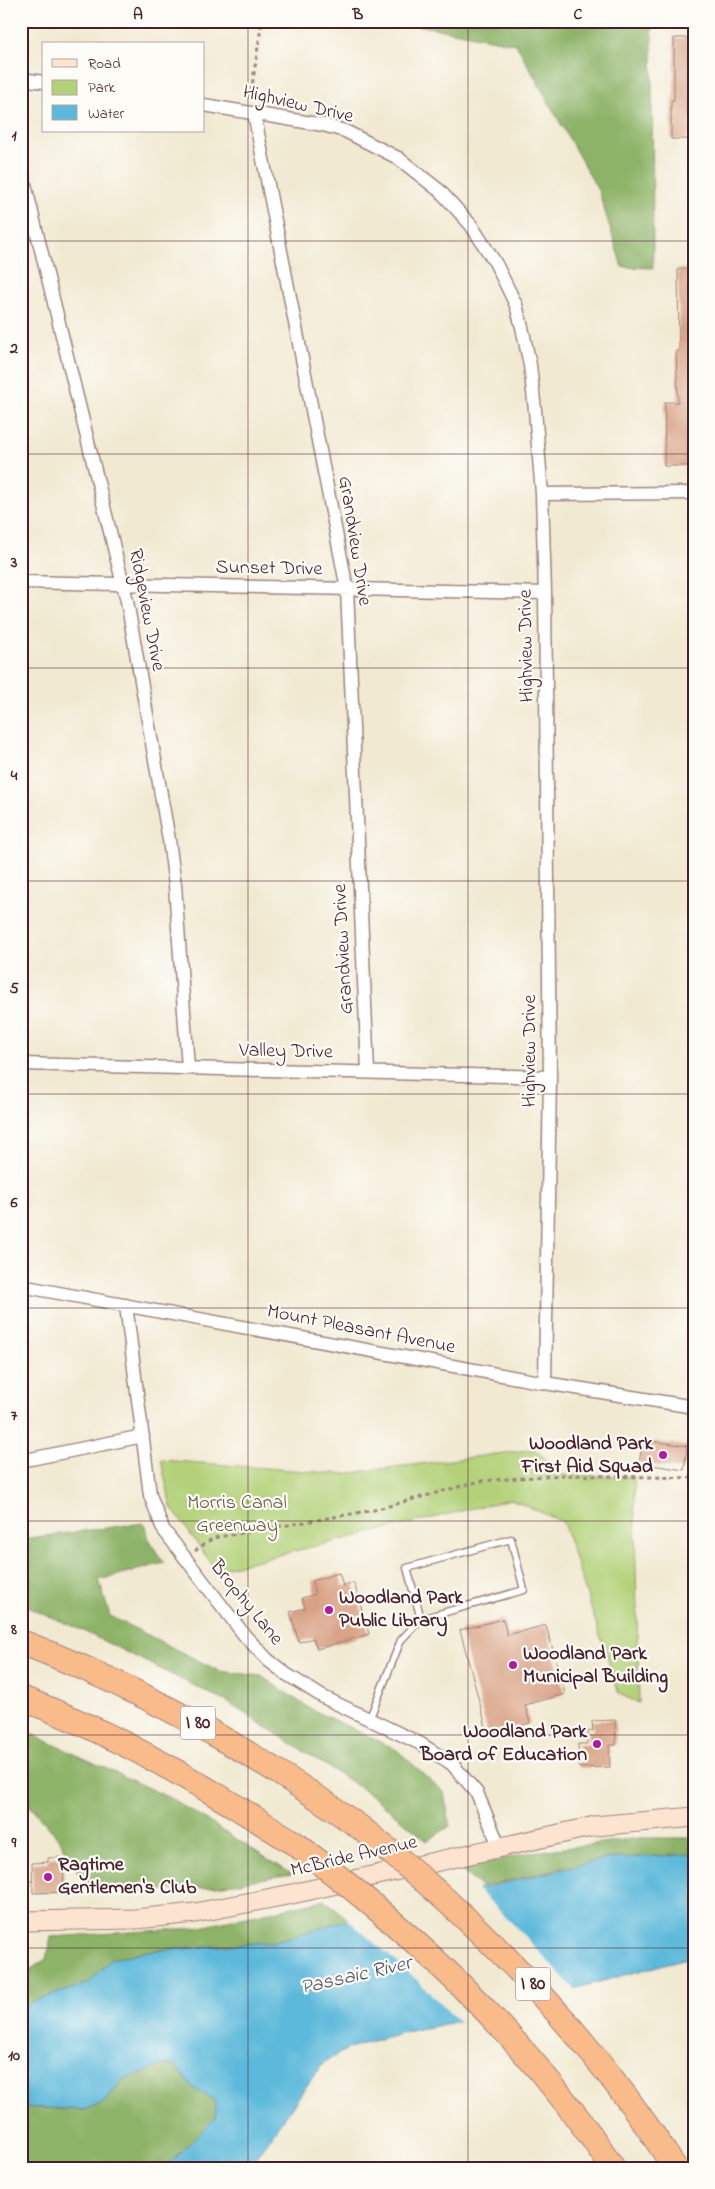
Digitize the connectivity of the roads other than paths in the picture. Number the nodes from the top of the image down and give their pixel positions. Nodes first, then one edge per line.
1 (21, 78) edge
2 (42, 82) edge
3 (205, 105) edge
4 (250, 112) junction
5 (21, 168) edge
6 (694, 493) edge
7 (542, 494) junction
8 (21, 582) edge
9 (123, 585) junction
10 (347, 589) junction
11 (546, 593) junction
12 (21, 1064) edge
13 (188, 1068) junction
14 (368, 1072) junction
15 (550, 1077) junction
16 (21, 1286) edge
17 (126, 1305) junction
18 (545, 1383) junction
19 (694, 1407) edge
20 (143, 1436) junction
21 (21, 1461) edge
22 (421, 1619) junction
23 (21, 1642) edge
24 (21, 1698) edge
25 (369, 1720) junction
26 (694, 1817) edge
27 (500, 1848) junction
28 (21, 1921) edge
29 (613, 2168) edge
30 (675, 2168) edge

1 - 2 street
3 - 4 street, Highview Drive
4 - 7 street, Highview Drive
4 - 10 street, Grandview Drive
5 - 9 street, Ridgeview Drive
6 - 7 street
7 - 11 street, Highview Drive
8 - 9 street, Sunset Drive
9 - 10 street, Sunset Drive
9 - 13 street, Ridgeview Drive
10 - 11 street, Sunset Drive
10 - 14 street, Grandview Drive
11 - 15 street, Highview Drive
12 - 13 street, Valley Drive
13 - 14 street, Valley Drive
14 - 15 street, Valley Drive
15 - 18 street, Highview Drive
16 - 17 street, Mount Pleasant Avenue
17 - 18 street, Mount Pleasant Avenue
17 - 20 street, Brophy Lane
18 - 19 street, Mount Pleasant Avenue
20 - 21 street
20 - 25 street, Brophy Lane
22 - 22 lane
22 - 25 lane
23 - 30 highway, I 80, bridge
24 - 29 highway, I 80, bridge
25 - 27 street, Brophy Lane
26 - 27 main road, McBride Avenue
27 - 28 main road, McBride Avenue

